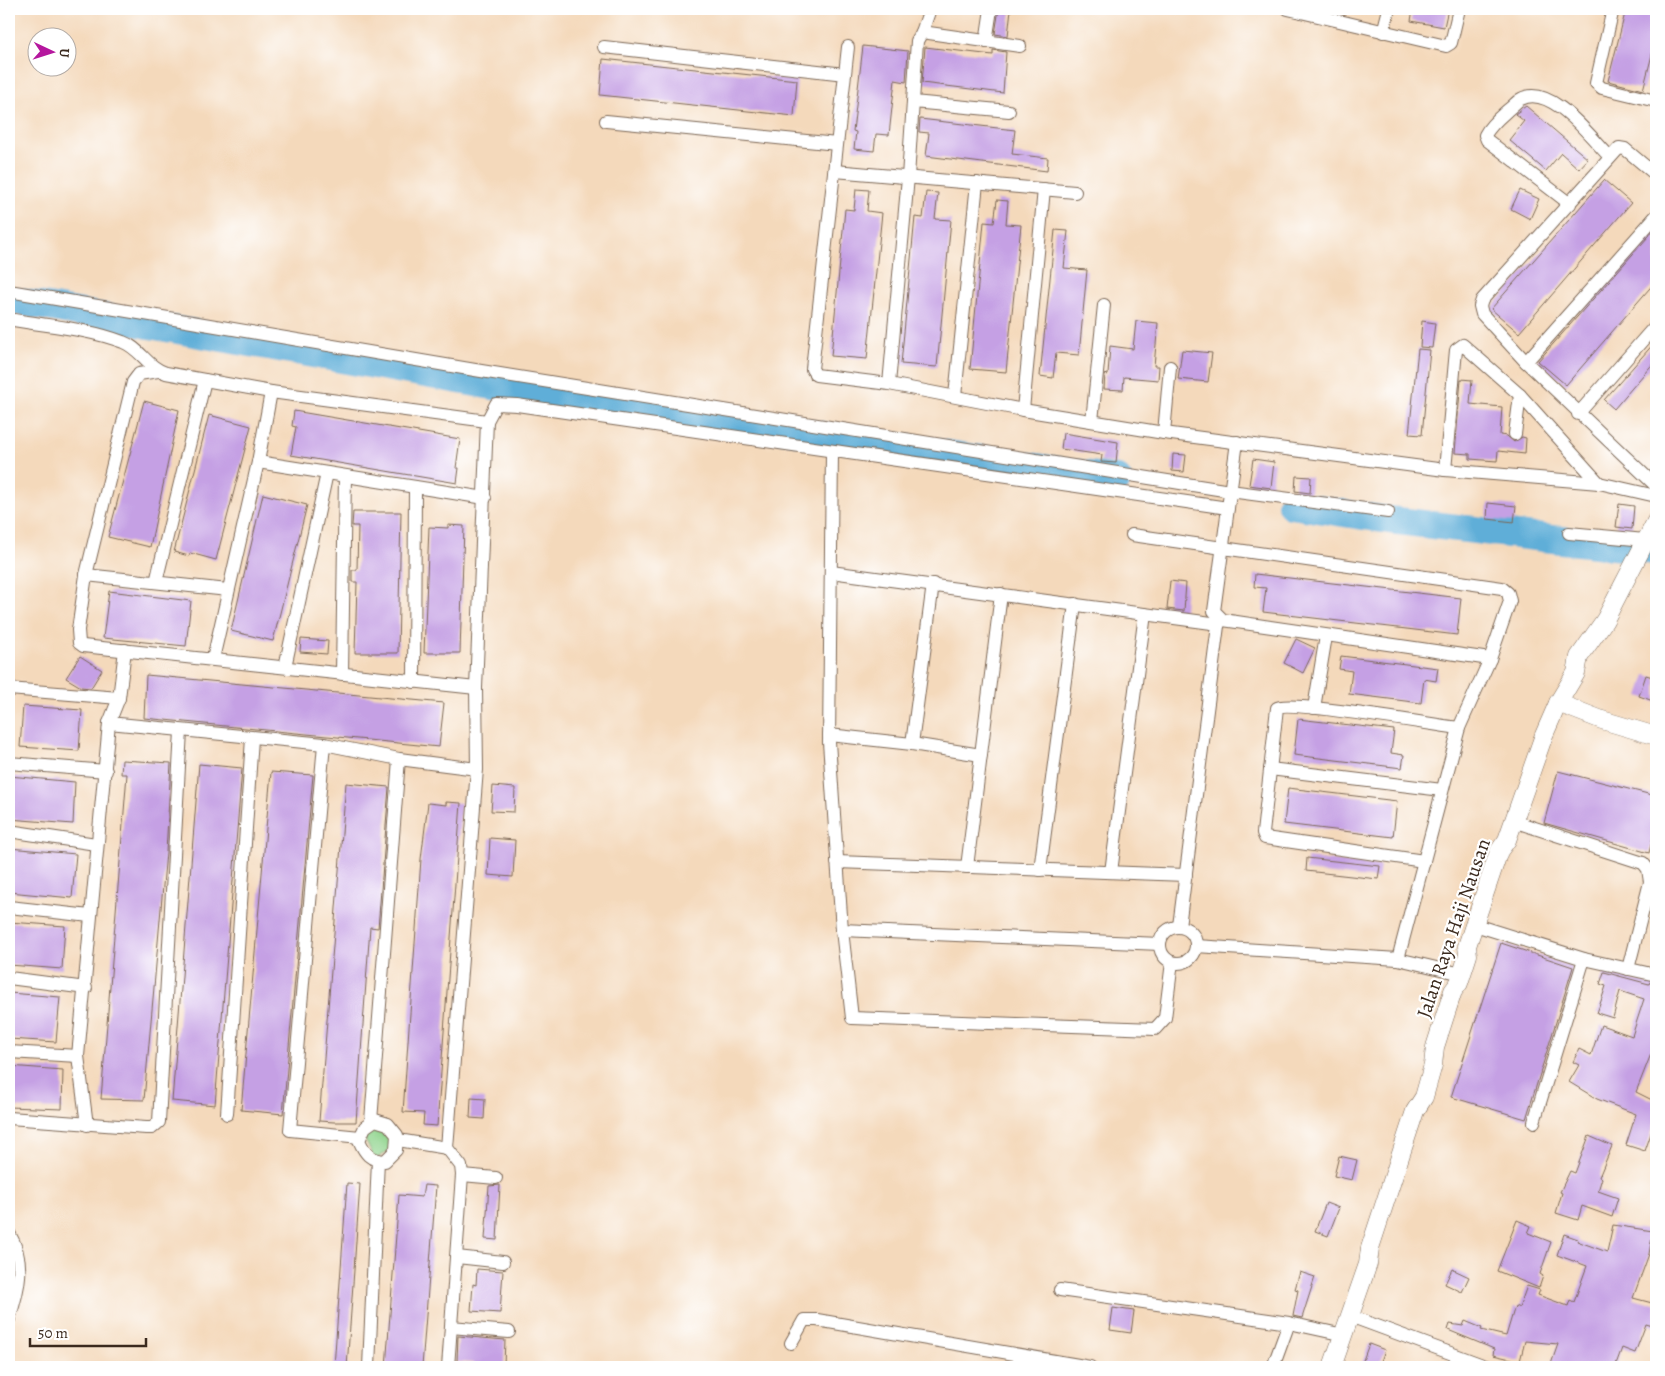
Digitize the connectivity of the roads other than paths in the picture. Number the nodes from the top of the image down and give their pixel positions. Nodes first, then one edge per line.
1 (930, 9) edge
2 (991, 9) edge
3 (1288, 9) edge
4 (1389, 9) edge
5 (1459, 9) edge
6 (1613, 9) edge
7 (1332, 14) edge
8 (922, 32) junction
9 (1383, 32) junction
10 (986, 42) junction
11 (1020, 46) dead end
12 (604, 47) dead end
13 (848, 47) dead end
14 (845, 74) junction
15 (1656, 101) edge
16 (913, 102) junction
17 (1008, 111) dead end
18 (606, 121) dead end
19 (837, 144) junction
20 (1610, 157) junction
21 (835, 171) junction
22 (1656, 175) edge
23 (908, 178) junction
24 (977, 183) junction
25 (1044, 189) junction
26 (1075, 192) dead end
27 (1570, 204) junction
28 (1656, 216) edge
29 (9, 291) edge
30 (1104, 305) dead end
31 (9, 319) edge
32 (1656, 325) edge
33 (1526, 362) junction
34 (1170, 367) dead end
35 (158, 371) junction
36 (205, 380) junction
37 (889, 384) junction
38 (271, 392) junction
39 (1520, 395) junction
40 (955, 396) junction
41 (1023, 410) junction
42 (1578, 414) junction
43 (487, 421) junction
44 (1092, 421) junction
45 (1164, 433) junction
46 (1515, 434) dead end
47 (1238, 442) junction
48 (832, 452) junction
49 (258, 462) junction
50 (1445, 470) junction
51 (327, 473) junction
52 (345, 476) junction
53 (1599, 483) junction
54 (1656, 486) edge
55 (415, 487) junction
56 (1230, 491) junction
57 (1656, 496) edge
58 (485, 498) junction
59 (1228, 508) junction
60 (1388, 512) dead end
61 (1656, 521) edge
62 (1569, 533) dead end
63 (1132, 535) dead end
64 (1651, 540) edge
65 (1222, 549) junction
66 (831, 572) junction
67 (86, 575) junction
68 (156, 582) junction
69 (933, 584) junction
70 (228, 590) junction
71 (1001, 594) junction
72 (1075, 604) junction
73 (1145, 614) junction
74 (1219, 621) junction
75 (1326, 636) junction
76 (125, 650) junction
77 (1490, 659) junction
78 (213, 660) junction
79 (284, 667) junction
80 (342, 674) junction
81 (414, 682) junction
82 (476, 688) junction
83 (9, 689) edge
84 (119, 698) junction
85 (1558, 703) junction
86 (1314, 708) junction
87 (109, 722) junction
88 (1459, 728) junction
89 (181, 731) junction
90 (828, 735) junction
91 (1656, 736) edge
92 (252, 738) junction
93 (324, 744) junction
94 (912, 744) junction
95 (981, 755) junction
96 (399, 759) junction
97 (9, 763) edge
98 (477, 769) junction
99 (1270, 770) junction
100 (106, 771) junction
101 (1442, 790) junction
102 (1513, 822) junction
103 (9, 831) edge
104 (96, 844) junction
105 (1424, 861) junction
106 (837, 862) junction
107 (967, 867) junction
108 (1040, 870) junction
109 (1111, 872) junction
110 (1186, 875) junction
111 (9, 907) edge
112 (90, 916) junction
113 (1475, 925) junction
114 (1179, 926) junction
115 (842, 930) junction
116 (1160, 944) junction
117 (1196, 946) junction
118 (1398, 959) junction
119 (1584, 959) junction
120 (1172, 962) junction
121 (1628, 969) junction
122 (1462, 974) junction
123 (1656, 975) edge
124 (9, 978) edge
125 (86, 988) junction
126 (9, 1052) edge
127 (78, 1056) junction
128 (227, 1114) dead end
129 (9, 1118) edge
130 (371, 1121) junction
131 (1534, 1122) dead end
132 (87, 1125) junction
133 (360, 1136) junction
134 (398, 1140) junction
135 (447, 1148) junction
136 (378, 1160) junction
137 (462, 1175) junction
138 (496, 1178) dead end
139 (9, 1232) edge
140 (457, 1257) junction
141 (502, 1262) dead end
142 (1060, 1290) dead end
143 (1350, 1316) junction
144 (9, 1319) edge
145 (1289, 1323) junction
146 (451, 1327) junction
147 (509, 1332) dead end
148 (1344, 1335) junction
149 (791, 1342) dead end
150 (369, 1367) edge
151 (448, 1367) edge
152 (1090, 1367) edge
153 (1273, 1367) edge
154 (1332, 1367) edge
155 (1488, 1367) edge

1 - 8 street
2 - 10 street
3 - 7 street
4 - 9 street
5 - 9 street
6 - 15 street
7 - 9 street
8 - 10 street
8 - 16 street
10 - 11 street
12 - 14 street
13 - 14 street
14 - 19 street
16 - 17 street
16 - 23 street
18 - 19 street
19 - 21 street
20 - 22 street
20 - 27 street
20 - 27 street
21 - 23 street
21 - 37 street
23 - 24 street
23 - 37 street
24 - 25 street
24 - 40 street
25 - 26 street
25 - 41 street
27 - 33 street
28 - 33 street
29 - 56 street
30 - 44 street
31 - 35 street
32 - 42 street
33 - 42 street
34 - 45 street
35 - 36 street
35 - 67 street
36 - 38 street
36 - 68 street
37 - 40 street
38 - 43 street
38 - 49 street
39 - 46 street
39 - 50 street
39 - 53 street
40 - 41 street
41 - 44 street
42 - 54 street
43 - 48 street
43 - 58 street
44 - 45 street
45 - 47 street
47 - 50 street
47 - 56 street
48 - 59 street
48 - 66 street
49 - 51 street
49 - 70 street
50 - 53 street
51 - 52 street
51 - 79 street
52 - 55 street
52 - 80 street
53 - 57 street
55 - 58 street
55 - 81 street
56 - 59 street
56 - 60 street
58 - 82 street
59 - 65 street
61 - 64 street, Jalan Raya Haji Nausan
62 - 64 street
63 - 65 street
64 - 85 street, Jalan Raya Haji Nausan
65 - 74 street
65 - 77 street
66 - 69 street
66 - 90 street
67 - 68 street
67 - 76 street
68 - 70 street
69 - 71 street
69 - 94 street
70 - 78 street
71 - 72 street
71 - 95 street
72 - 73 street
72 - 108 street
73 - 74 street
73 - 109 street
74 - 75 street
74 - 110 street
75 - 77 street
75 - 86 street
76 - 78 street
76 - 84 street
77 - 88 street
78 - 79 street
79 - 80 street
80 - 81 street
81 - 82 street
82 - 98 street
83 - 84 street
84 - 87 street
85 - 91 street
85 - 102 street, Jalan Raya Haji Nausan
86 - 88 street
86 - 99 street
87 - 89 street
87 - 100 street
88 - 101 street
89 - 92 street
89 - 132 street
90 - 94 street
90 - 106 street
92 - 93 street
92 - 128 street
93 - 96 street
93 - 133 street
94 - 95 street
95 - 107 street
96 - 98 street
96 - 130 street
97 - 100 street
98 - 135 street
99 - 101 street
99 - 105 street
100 - 104 street
101 - 105 street
102 - 113 street, Jalan Raya Haji Nausan
102 - 121 street
103 - 104 street
104 - 112 street
105 - 118 street
106 - 107 street
106 - 115 street
107 - 108 street
108 - 109 street
109 - 110 street
110 - 114 street
111 - 112 street
112 - 125 street
113 - 119 street
113 - 122 street, Jalan Raya Haji Nausan
114 - 116 street
114 - 117 street
115 - 116 street
115 - 120 street
116 - 120 street
117 - 118 street
117 - 120 street
118 - 122 street
119 - 121 street
119 - 131 street
121 - 123 street
122 - 143 street, Jalan Raya Haji Nausan
124 - 125 street
125 - 127 street
126 - 127 street
127 - 132 street
129 - 132 street
130 - 133 street
130 - 134 street
133 - 136 street
134 - 135 street
134 - 136 street
135 - 137 street
136 - 150 street
137 - 138 street
137 - 140 street
139 - 144 street
140 - 141 street
140 - 146 street
142 - 145 street
143 - 148 street, Jalan Raya Haji Nausan
143 - 155 street
145 - 148 street
145 - 153 street
146 - 147 street
146 - 151 street
148 - 154 street, Jalan Raya Haji Nausan
149 - 152 street

